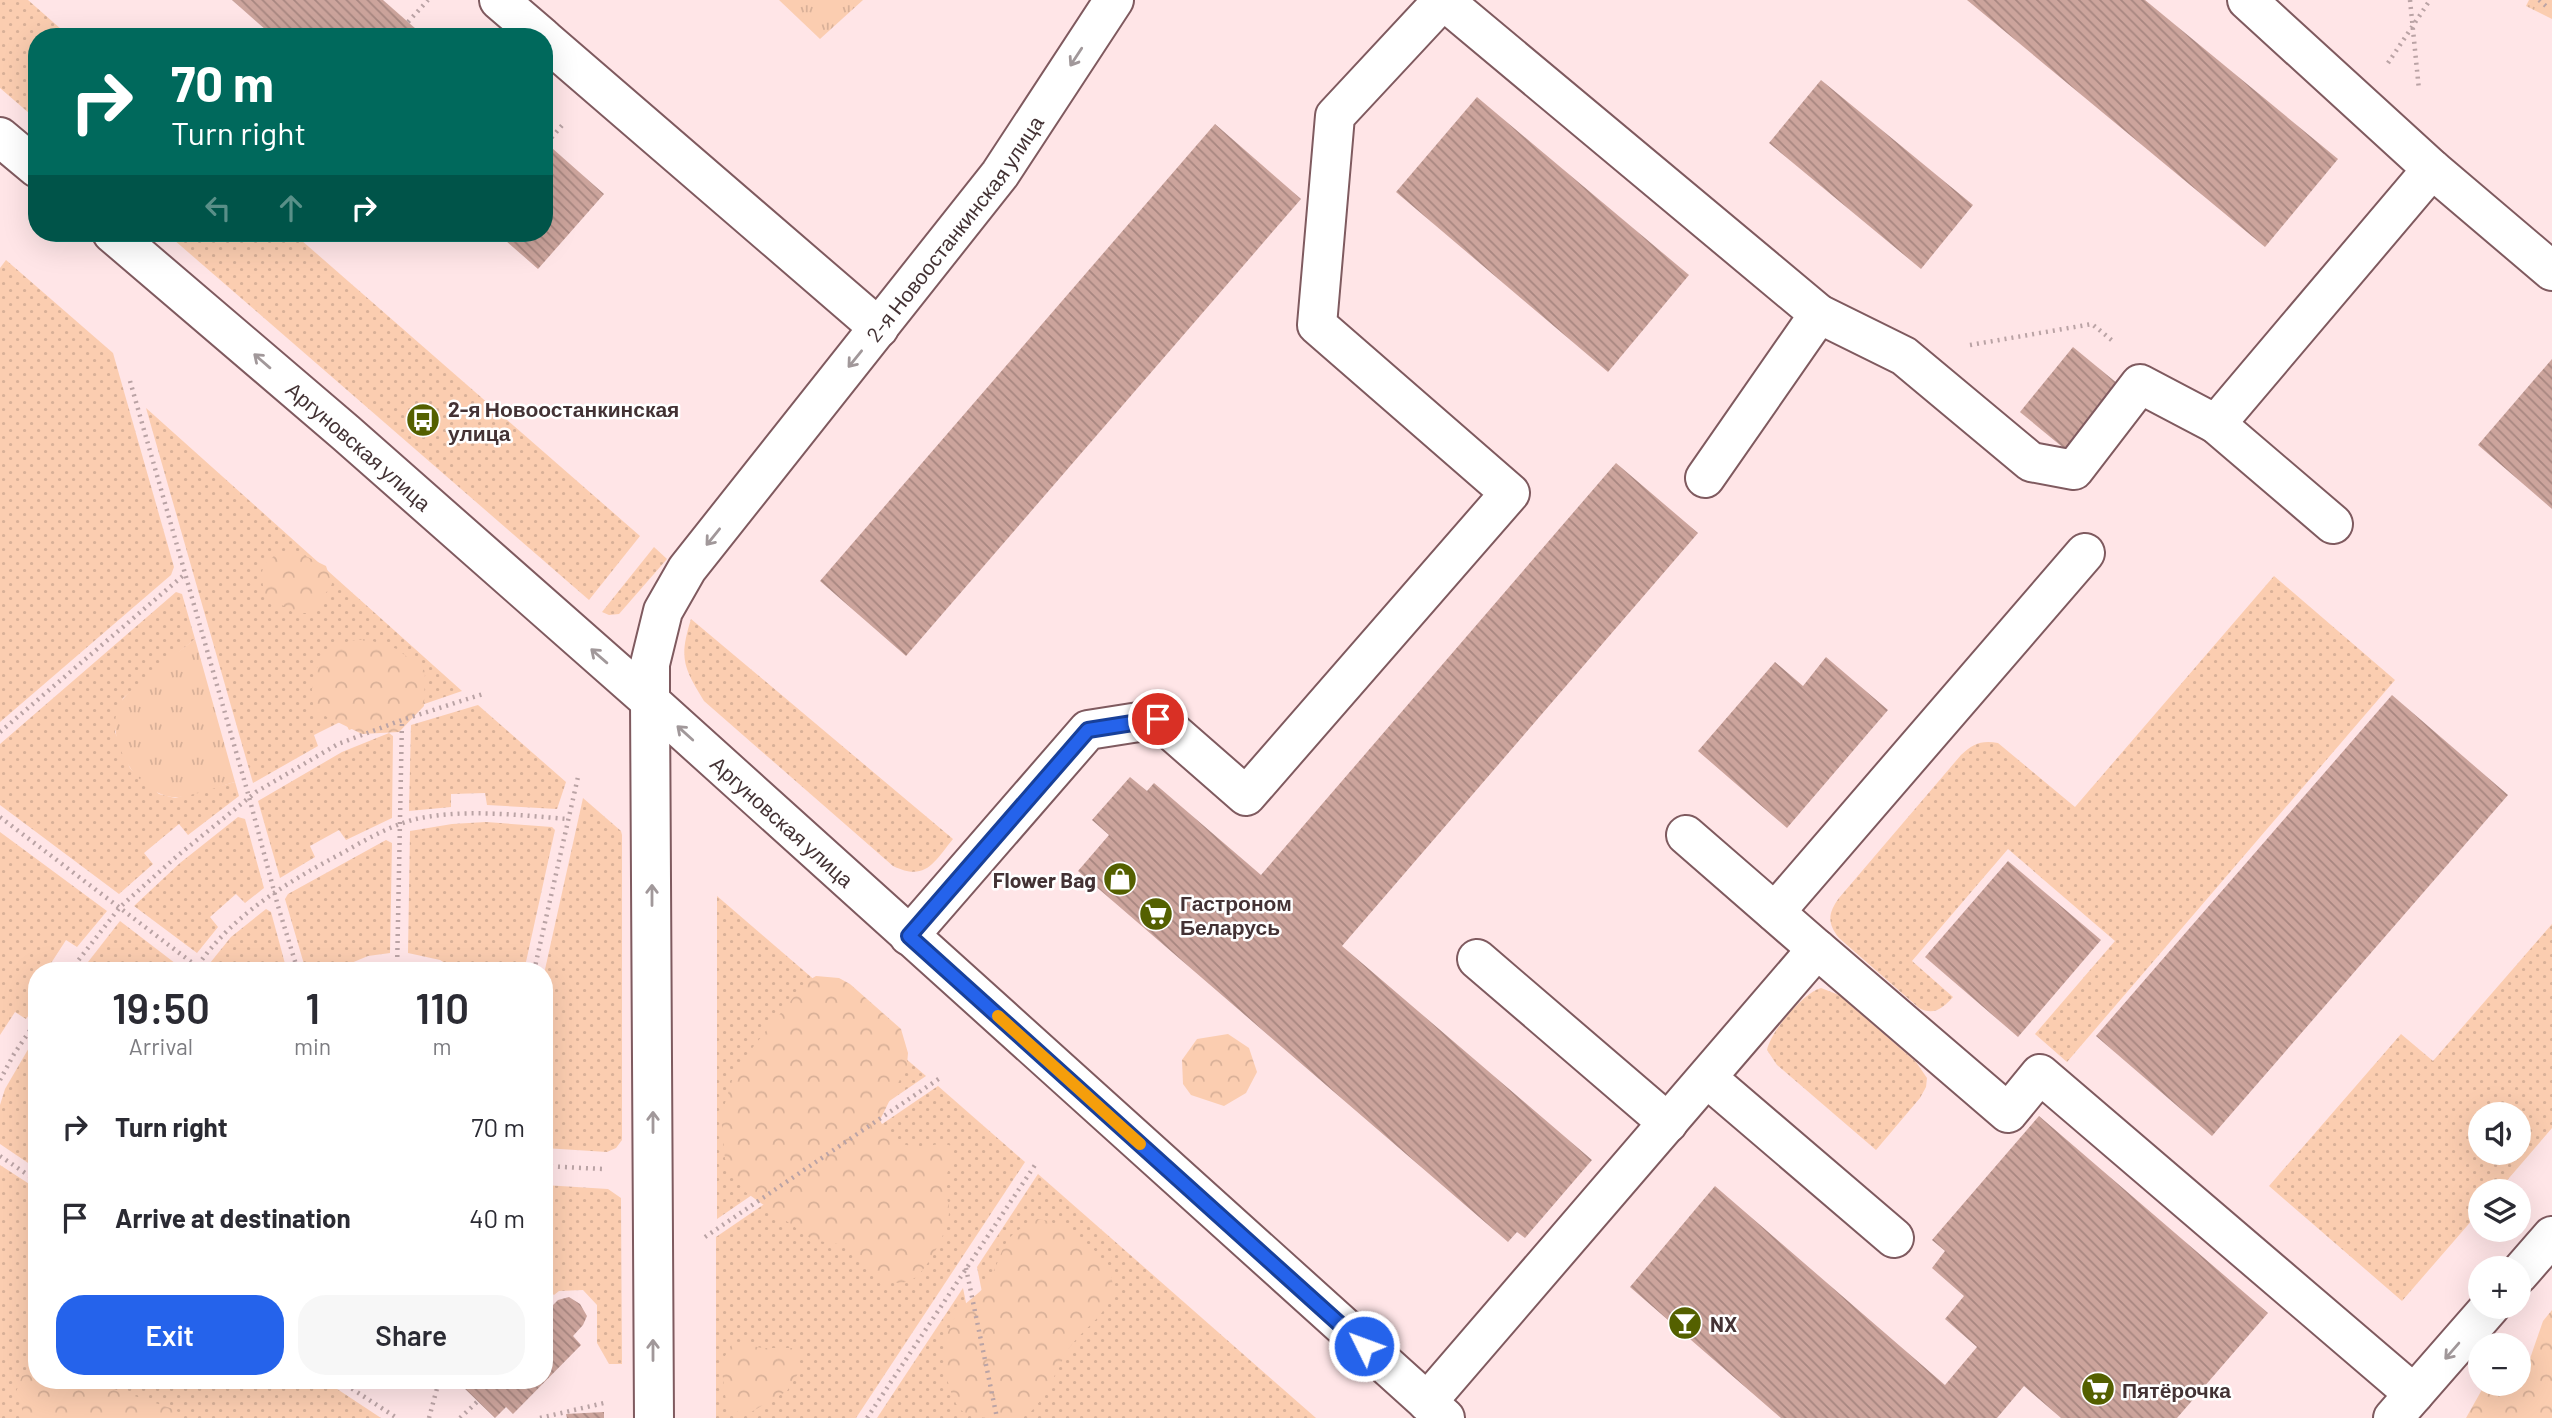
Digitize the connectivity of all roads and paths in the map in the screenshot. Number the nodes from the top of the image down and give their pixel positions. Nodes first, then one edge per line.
1 (428, 0) edge
2 (499, 0) edge
3 (1114, 0) edge
4 (1443, 0) edge
5 (2247, 0) edge
6 (2410, 0) edge
7 (2430, 0) edge
8 (2539, 0) edge
9 (2547, 7) dead end
10 (408, 22) dead end
11 (2412, 26) junction
12 (531, 28) edge
13 (553, 47) edge
14 (2361, 104) junction
15 (2429, 167) junction
16 (123, 242) edge
17 (2552, 271) edge
18 (1819, 314) junction
19 (879, 328) junction
20 (2123, 349) dead end
21 (1904, 356) junction
22 (130, 381) dead end
23 (2216, 424) junction
24 (1705, 478) dead end
25 (2333, 524) dead end
26 (2085, 553) dead end
27 (185, 574) junction
28 (483, 694) dead end
29 (650, 701) junction
30 (402, 720) junction
31 (0, 732) edge
32 (578, 777) dead end
33 (250, 797) junction
34 (0, 817) edge
35 (567, 819) junction
36 (400, 825) junction
37 (1686, 835) dead end
38 (274, 892) junction
39 (120, 907) junction
40 (1775, 912) junction
41 (909, 936) junction
42 (1818, 949) junction
43 (1477, 959) dead end
44 (77, 962) edge
45 (187, 962) edge
46 (201, 962) edge
47 (295, 962) edge
48 (397, 962) edge
49 (536, 962) edge
50 (28, 1033) edge
51 (940, 1078) dead end
52 (1707, 1078) junction
53 (0, 1080) edge
54 (1668, 1123) junction
55 (0, 1156) edge
56 (1037, 1162) dead end
57 (553, 1167) edge
58 (605, 1170) dead end
59 (28, 1175) edge
60 (2552, 1236) edge
61 (705, 1237) dead end
62 (1894, 1238) dead end
63 (2531, 1260) edge
64 (966, 1268) junction
65 (2480, 1319) edge
66 (352, 1389) edge
67 (437, 1389) edge
68 (616, 1400) dead end
69 (478, 1401) dead end
70 (2404, 1406) edge
71 (1436, 1410) edge
72 (397, 1418) edge
73 (429, 1418) edge
74 (460, 1418) edge
75 (540, 1418) edge
76 (654, 1418) edge
77 (867, 1418) edge
78 (997, 1418) edge

1 - 10 path
2 - 12 street
3 -> 19 street, 2-я Новоостанкинская улица
4 - 18 street
4 - 41 street
5 - 14 street
6 - 11 path
7 - 11 path
8 - 9 path
11 - 14 path
11 - 15 path
13 - 19 street
14 - 15 street
15 - 17 street
15 - 23 street
29 -> 16 street, Аргуновская улица
18 - 21 street
18 - 24 street
19 -> 29 street, 2-я Новоостанкинская улица
20 - 21 path
21 - 23 street
22 - 27 path
23 - 25 street
26 - 40 street
27 - 31 path
27 - 33 path
28 - 30 path
41 -> 29 street, Аргуновская улица
76 -> 29 street, 2-я Новоостанкинская улица
30 - 33 path
30 - 36 path
32 - 35 path
33 - 38 path
33 - 39 path
34 - 39 path
35 - 36 path
35 - 49 path
36 - 38 path
36 - 48 path
37 - 40 street
38 - 46 path
38 - 47 path
39 - 44 path
39 - 45 path
40 - 42 street
41 - 71 street, Аргуновская улица
42 - 52 street
42 - 70 street
43 - 54 street
50 - 53 path
51 - 61 path
52 - 54 street
52 - 62 street
54 - 71 street
55 - 59 path
56 - 64 path
57 - 58 path
60 - 63 street
64 - 77 path
64 - 78 path
65 -> 70 street
66 - 72 path
67 - 73 path
68 - 75 path
69 - 74 path

